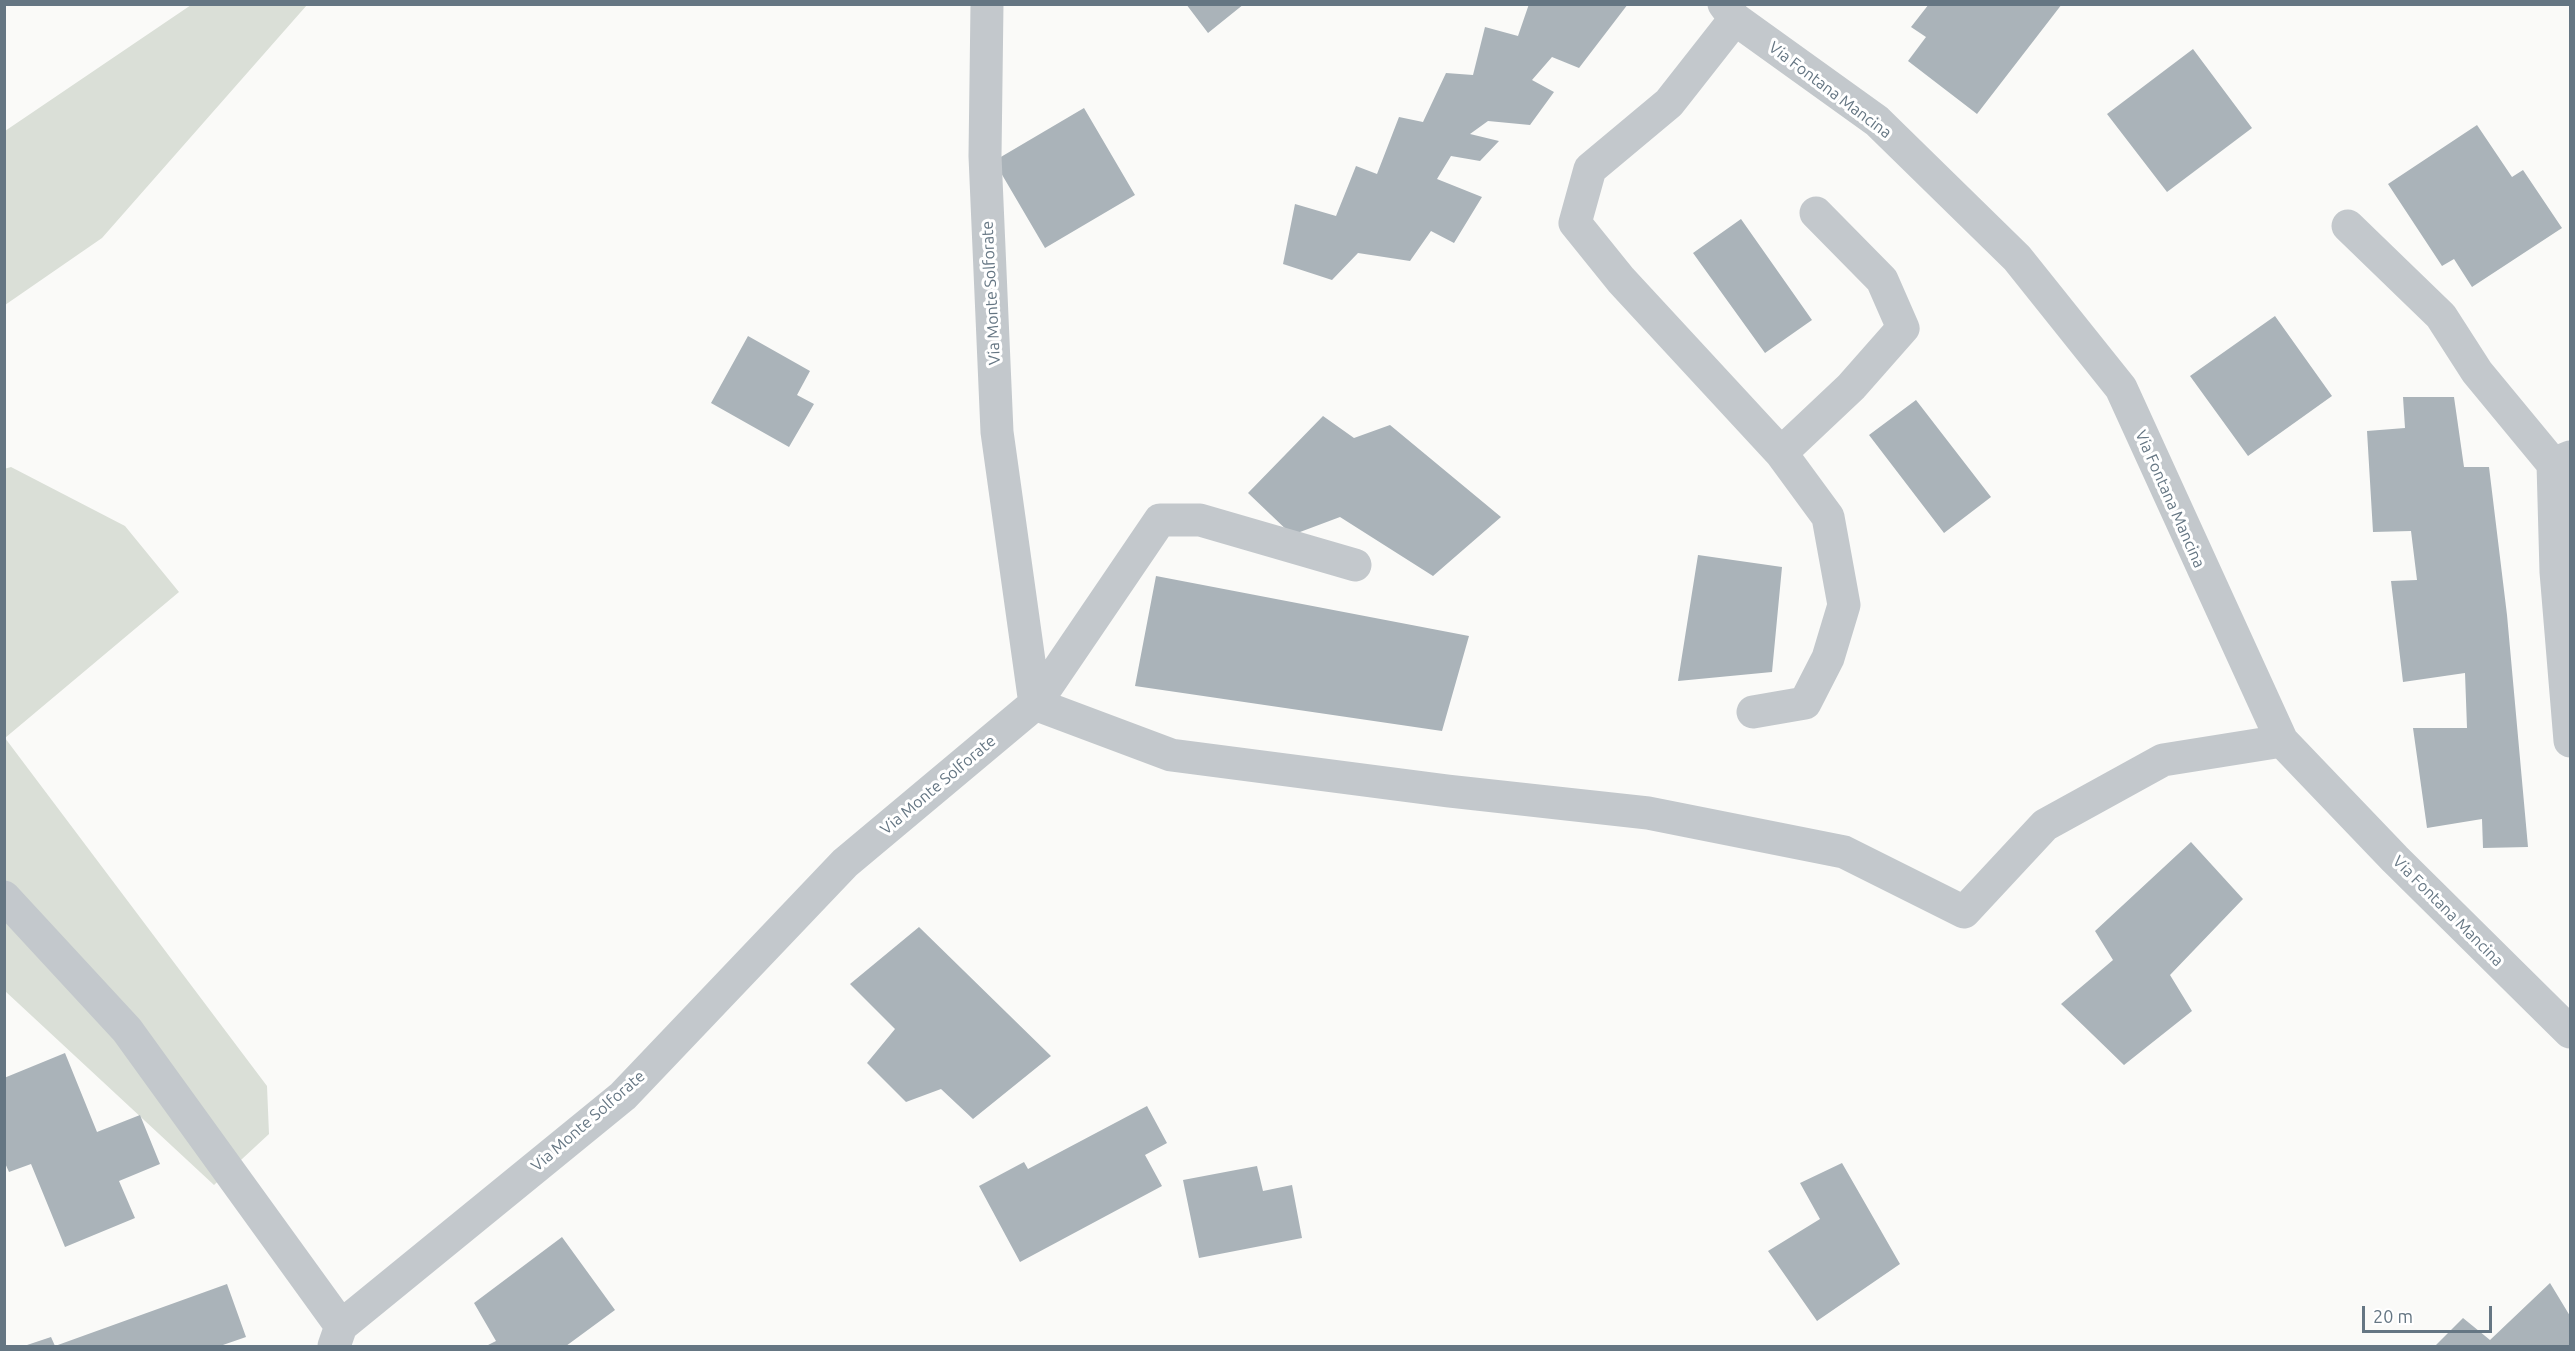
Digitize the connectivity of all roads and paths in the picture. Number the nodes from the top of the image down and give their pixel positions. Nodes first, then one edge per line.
1 (987, 4) edge
2 (1730, 12) edge
3 (1816, 213) dead end
4 (2348, 226) dead end
5 (1780, 453) junction
6 (2562, 460) edge
7 (1355, 566) dead end
8 (1035, 704) junction
9 (1753, 712) dead end
10 (2282, 741) junction
11 (2571, 741) edge
12 (4, 897) edge
13 (2571, 1032) edge
14 (338, 1336) edge

1 - 8 street, Via Monte Solforate
2 - 5 street
2 - 10 street, Via Fontana Mancina
3 - 5 street
4 - 6 street
5 - 9 street
6 - 11 street
7 - 8 street
8 - 10 street
8 - 14 street, Via Monte Solforate
10 - 13 street, Via Fontana Mancina
12 - 14 street

